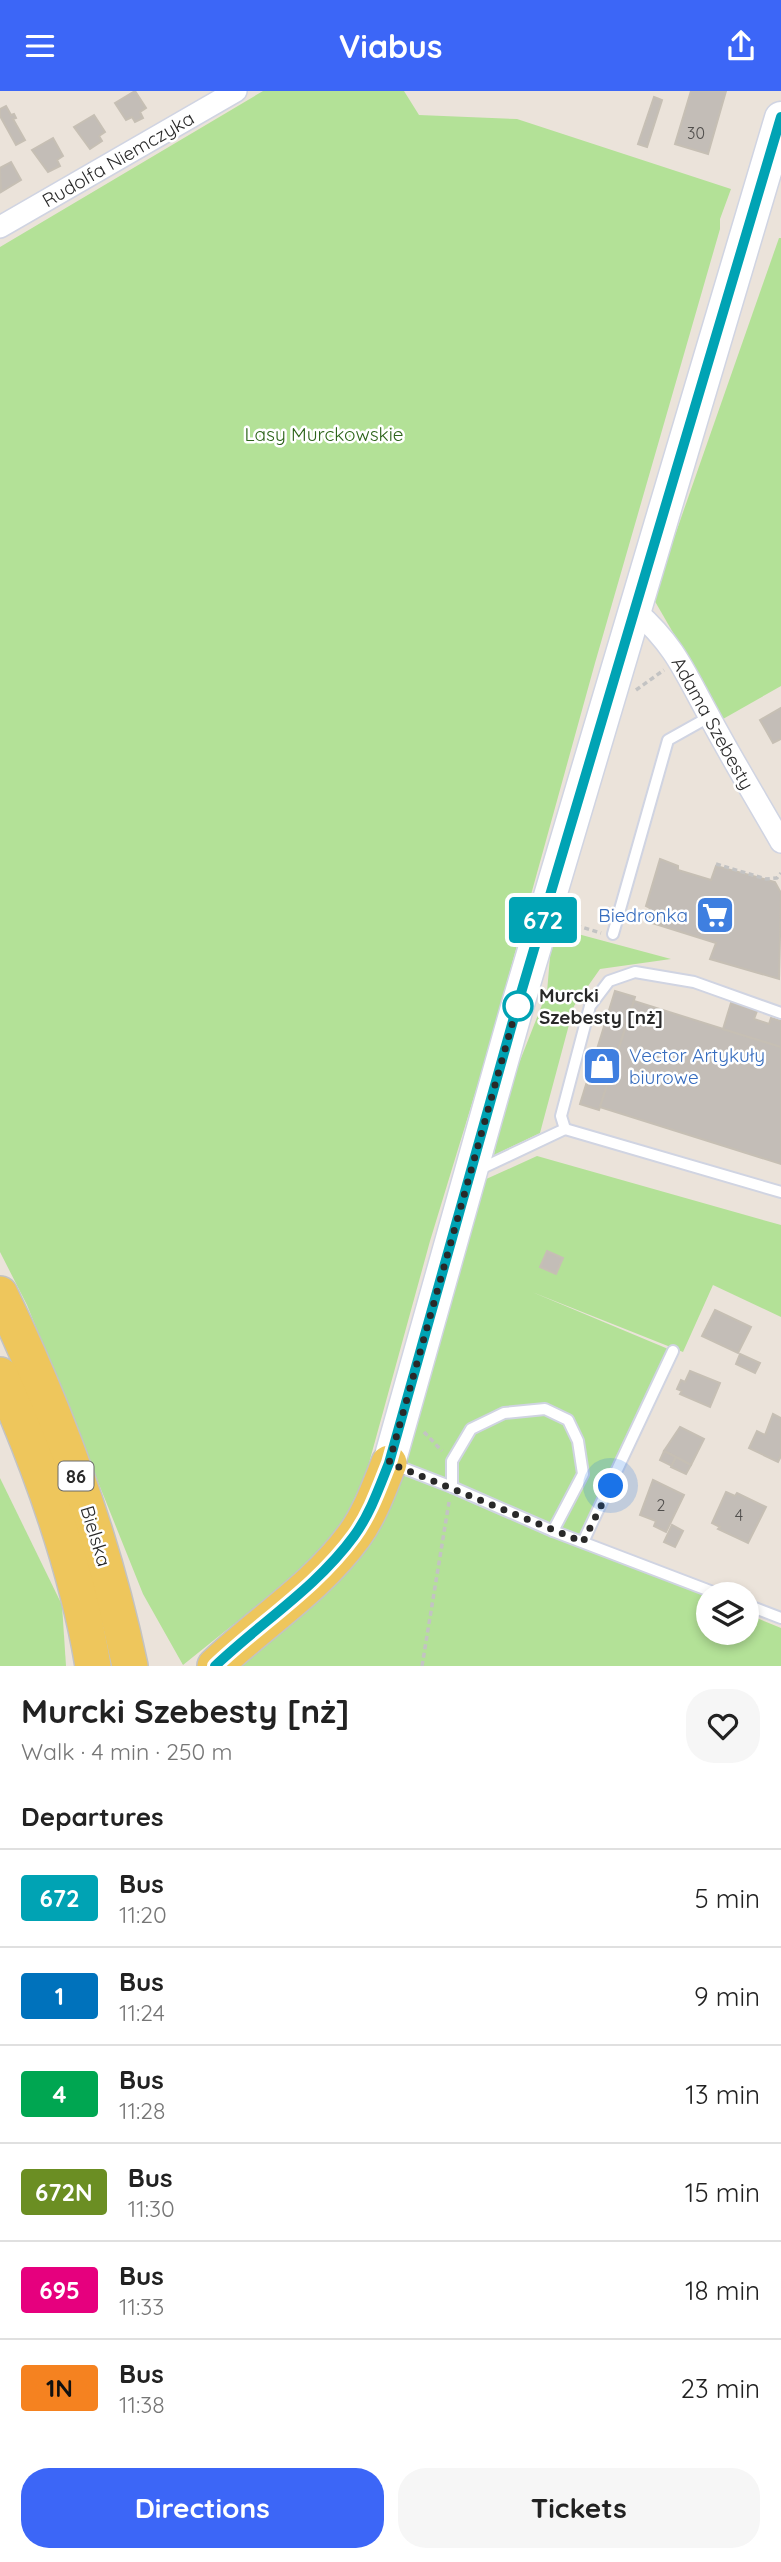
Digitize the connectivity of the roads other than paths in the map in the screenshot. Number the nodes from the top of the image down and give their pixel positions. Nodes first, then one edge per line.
1 (236, 91) edge
2 (781, 118) edge
3 (0, 227) edge
4 (636, 611) junction
5 (709, 717) junction
6 (781, 842) edge
7 (613, 934) road end
8 (781, 1013) edge
9 (565, 1129) junction
10 (470, 1173) junction
11 (781, 1192) edge
12 (0, 1294) edge
13 (673, 1351) dead end
14 (0, 1375) edge
15 (389, 1463) junction
16 (452, 1487) junction
17 (553, 1531) junction
18 (583, 1542) junction
19 (696, 1586) edge
20 (759, 1610) edge
21 (781, 1618) edge
22 (93, 1666) edge
23 (130, 1666) edge
24 (215, 1666) edge

1 - 3 street, Rudolfa Niemczyka
2 - 4 street
4 - 5 street, Adama Szebesty
4 - 10 street
5 - 6 street, Adama Szebesty
5 - 7 lane
8 - 9 lane
9 - 10 lane
9 - 11 lane
10 - 15 street
12 - 23 main road, Bielska / 86
13 - 18 lane
14 - 22 main road, Bielska / 86
15 - 16 lane
15 - 24 main road
16 - 17 lane
16 - 17 lane
17 - 18 lane
18 - 19 lane
20 - 21 lane

